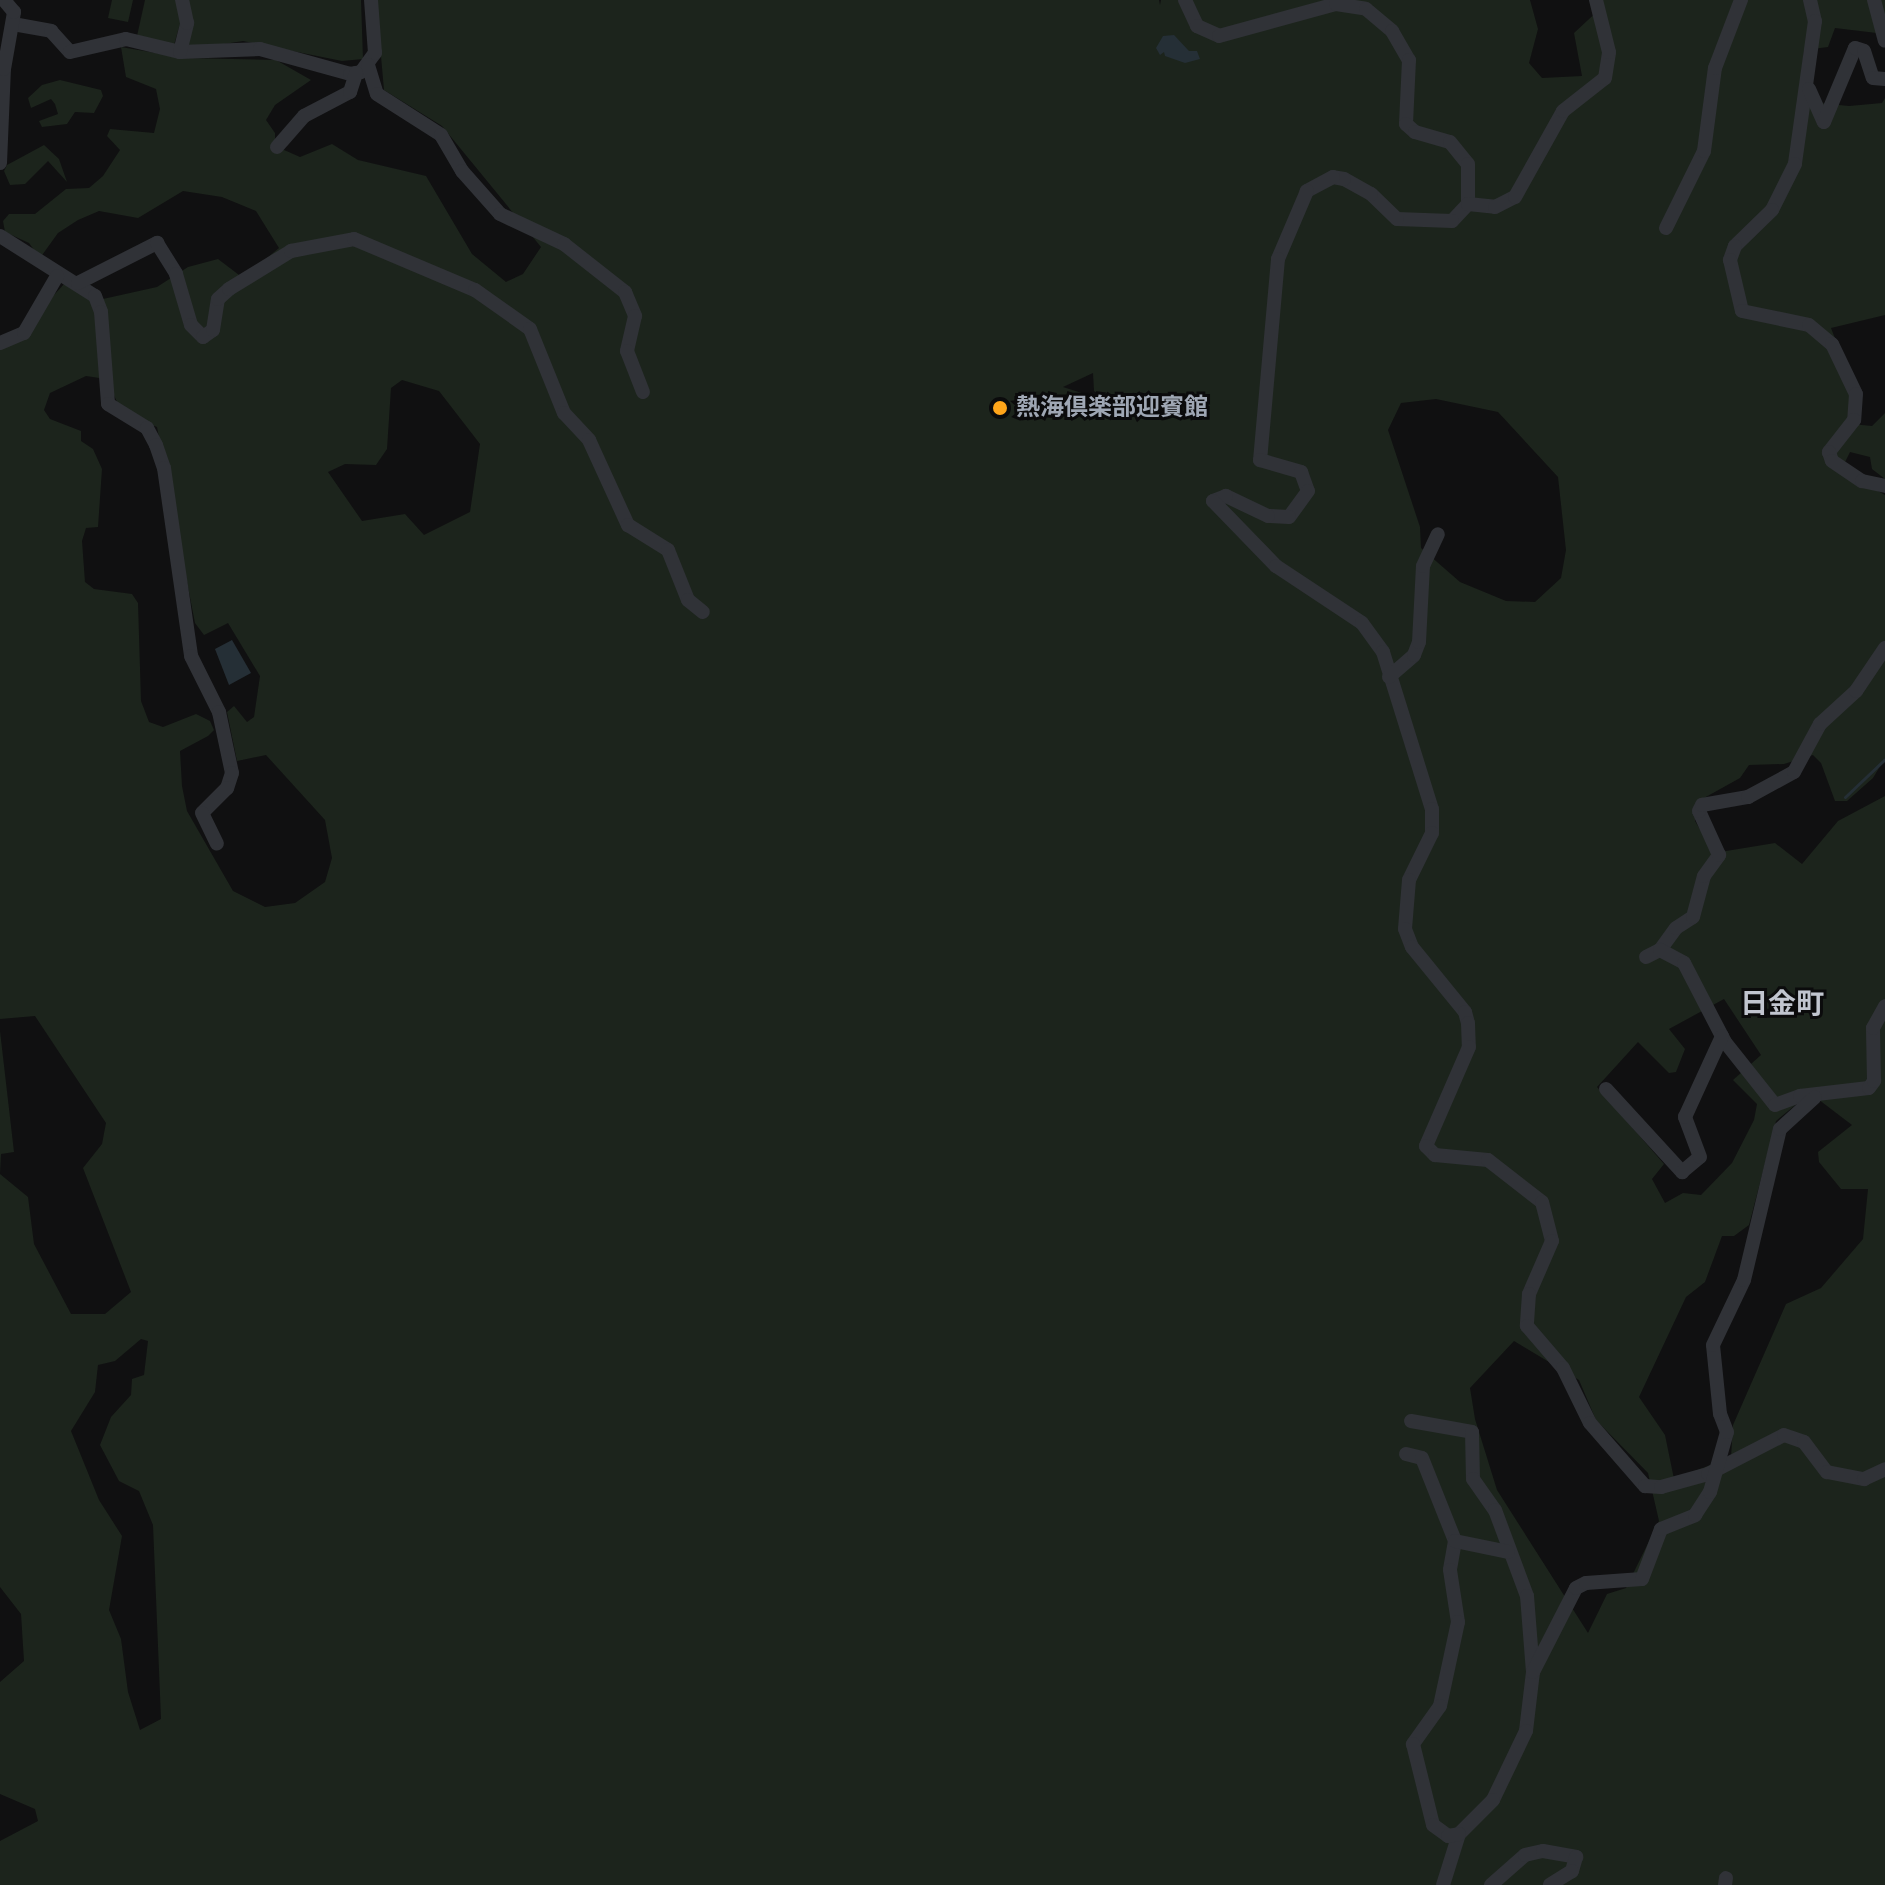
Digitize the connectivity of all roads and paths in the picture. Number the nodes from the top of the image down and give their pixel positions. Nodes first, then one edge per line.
1 (4, 0) edge
2 (182, 0) edge
3 (371, 0) edge
4 (1185, 0) edge
5 (1596, 0) edge
6 (1741, 0) edge
7 (1810, 0) edge
8 (1874, 0) edge
9 (13, 24) junction
10 (1885, 41) edge
11 (180, 52) junction
12 (362, 69) junction
13 (1885, 79) edge
14 (1809, 89) junction
15 (1, 117) edge
16 (277, 147) dead end
17 (0, 163) edge
18 (1468, 204) junction
19 (1666, 228) dead end
20 (0, 236) edge
21 (57, 276) junction
22 (78, 283) junction
23 (2, 345) edge
24 (643, 392) dead end
25 (1885, 486) edge
26 (1438, 534) dead end
27 (703, 612) dead end
28 (1885, 648) edge
29 (1389, 677) junction
30 (217, 844) dead end
31 (1660, 950) junction
32 (1646, 957) dead end
33 (1885, 1006) edge
34 (1722, 1036) junction
35 (1606, 1089) dead end
36 (1815, 1097) junction
37 (1411, 1421) dead end
38 (1406, 1454) dead end
39 (1885, 1469) edge
40 (1719, 1470) junction
41 (1455, 1541) junction
42 (1508, 1552) junction
43 (1533, 1672) junction
44 (1459, 1834) junction
45 (1443, 1885) edge
46 (1491, 1885) edge
47 (1550, 1885) edge

1 - 9 street
2 - 11 street
3 - 12 street
4 - 18 street
5 - 18 street
6 - 19 street
7 - 14 street
8 - 10 street
9 - 11 street
9 - 15 street
11 - 12 street
12 - 16 street
12 - 24 street
13 - 14 street
14 - 25 street
15 - 17 street
18 - 29 street
20 - 21 street
21 - 22 street
21 - 23 street
22 - 27 street
22 - 30 street
26 - 29 street
28 - 31 street
29 - 40 street
31 - 32 street
31 - 34 street
33 - 36 street
34 - 35 street
34 - 36 street
36 - 40 street
37 - 42 street
38 - 41 street
39 - 40 street
40 - 43 street
41 - 42 street
41 - 44 street
42 - 43 street
43 - 44 street
44 - 45 street
46 - 47 street

